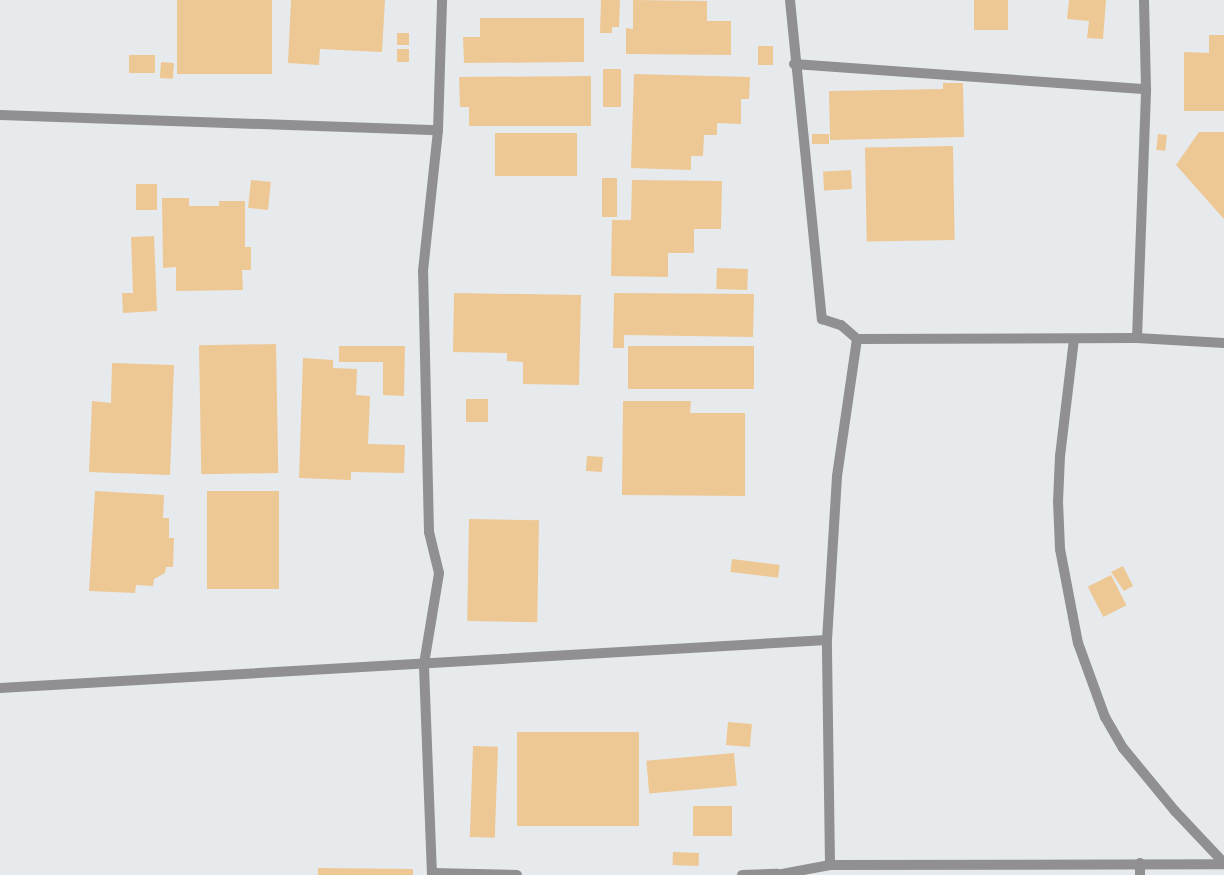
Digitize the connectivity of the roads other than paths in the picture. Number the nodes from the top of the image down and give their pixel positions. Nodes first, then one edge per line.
1 (442, 0) edge
2 (790, 0) edge
3 (1144, 0) edge
4 (794, 64) junction
5 (1146, 89) junction
6 (0, 116) edge
7 (438, 130) junction
8 (1137, 338) junction
9 (857, 339) junction
10 (1074, 339) junction
11 (1224, 343) edge
12 (827, 640) junction
13 (424, 664) junction
14 (0, 688) edge
15 (1140, 862) junction
16 (1224, 863) edge
17 (830, 865) junction
18 (432, 874) edge
19 (777, 874) edge
20 (517, 875) edge
21 (742, 875) edge
22 (1140, 875) edge

1 - 7 street
2 - 4 street
3 - 5 street
4 - 5 street
4 - 9 street
5 - 8 street
6 - 7 street
7 - 13 street
8 - 10 street
8 - 11 street
9 - 10 street
9 - 12 street
10 - 16 street
12 - 13 street
12 - 17 street
13 - 14 street
13 - 18 street
15 - 16 street
15 - 17 street
15 - 22 street
17 - 19 street
18 - 20 street
19 - 21 street

